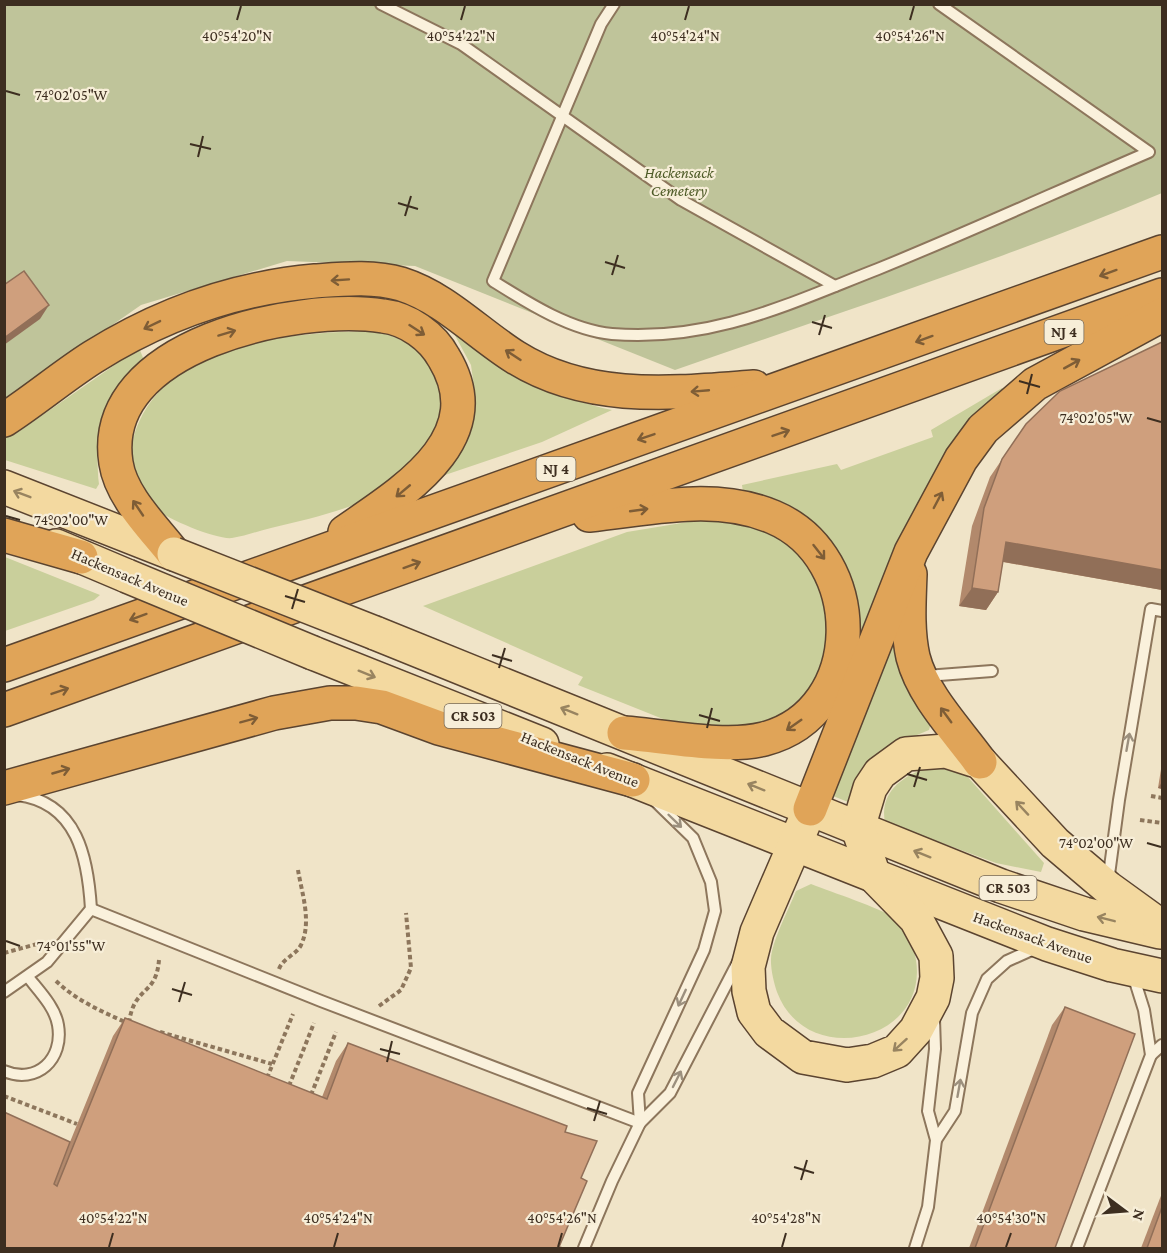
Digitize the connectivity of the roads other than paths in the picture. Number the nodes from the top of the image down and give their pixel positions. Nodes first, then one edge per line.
1 (381, 4) edge
2 (614, 4) edge
3 (939, 4) edge
4 (563, 119) junction
5 (1162, 252) edge
6 (835, 286) junction
7 (1162, 296) edge
8 (1162, 315) edge
9 (801, 383) junction
10 (4, 420) edge
11 (4, 487) edge
12 (539, 520) junction
13 (4, 525) edge
14 (4, 535) edge
15 (911, 552) junction
16 (174, 554) junction
17 (312, 555) junction
18 (81, 556) junction
19 (1162, 611) edge
20 (70, 641) junction
21 (4, 649) edge
22 (4, 665) edge
23 (992, 671) dead end
24 (920, 676) junction
25 (4, 710) edge
26 (624, 733) junction
27 (980, 762) junction
28 (633, 780) junction
29 (4, 788) edge
30 (4, 794) edge
31 (810, 809) junction
32 (858, 828) junction
33 (795, 845) junction
34 (873, 876) junction
35 (1108, 888) junction
36 (91, 909) junction
37 (1162, 927) edge
38 (757, 932) junction
39 (1162, 933) edge
40 (1047, 944) junction
41 (1130, 969) junction
42 (1162, 976) edge
43 (28, 977) junction
44 (4, 992) edge
45 (933, 998) junction
46 (1162, 1045) edge
47 (1150, 1055) junction
48 (4, 1071) edge
49 (640, 1124) junction
50 (936, 1140) junction
51 (584, 1248) edge
52 (915, 1248) edge
53 (1077, 1248) edge

1 - 4 lane
2 - 4 lane
3 - 6 lane
4 - 6 lane
4 - 6 lane
5 -> 9 highway, NJ 4
12 -> 7 highway, NJ 4
15 -> 8 highway
9 -> 10 highway
9 -> 17 highway, NJ 4
16 -> 11 main road, CR 503
25 -> 12 highway, NJ 4
12 -> 26 highway
13 - 18 main road, Hackensack Avenue / CR 503
14 - 18 highway
15 - 24 highway
15 - 31 highway
16 -> 17 highway
26 -> 16 main road, CR 503, bridge
17 -> 20 highway, NJ 4
18 -> 28 main road, Hackensack Avenue / CR 503, bridge
35 -> 19 lane
20 - 21 highway
20 - 22 highway, NJ 4
23 - 24 lane
27 -> 24 highway
31 -> 26 main road, CR 503
27 - 32 main road
35 -> 27 main road
29 -> 28 highway
28 - 33 main road, Hackensack Avenue / CR 503
28 -> 49 lane
30 - 36 lane
31 - 32 main road, CR 503
31 - 33 main road
32 - 34 main road
39 -> 32 main road, CR 503
33 - 34 main road, Hackensack Avenue / CR 503
33 - 38 main road
34 - 40 main road, Hackensack Avenue / CR 503
34 - 45 main road
35 - 37 main road
36 - 43 lane
36 - 49 lane
45 -> 38 main road
49 -> 38 lane
40 - 41 main road, Hackensack Avenue / CR 503
50 -> 40 lane
41 - 42 main road, Hackensack Avenue / CR 503
41 - 47 lane
43 - 44 lane
43 - 48 lane
45 - 50 lane
46 - 47 lane
47 - 53 lane
49 - 51 lane
50 - 52 lane

